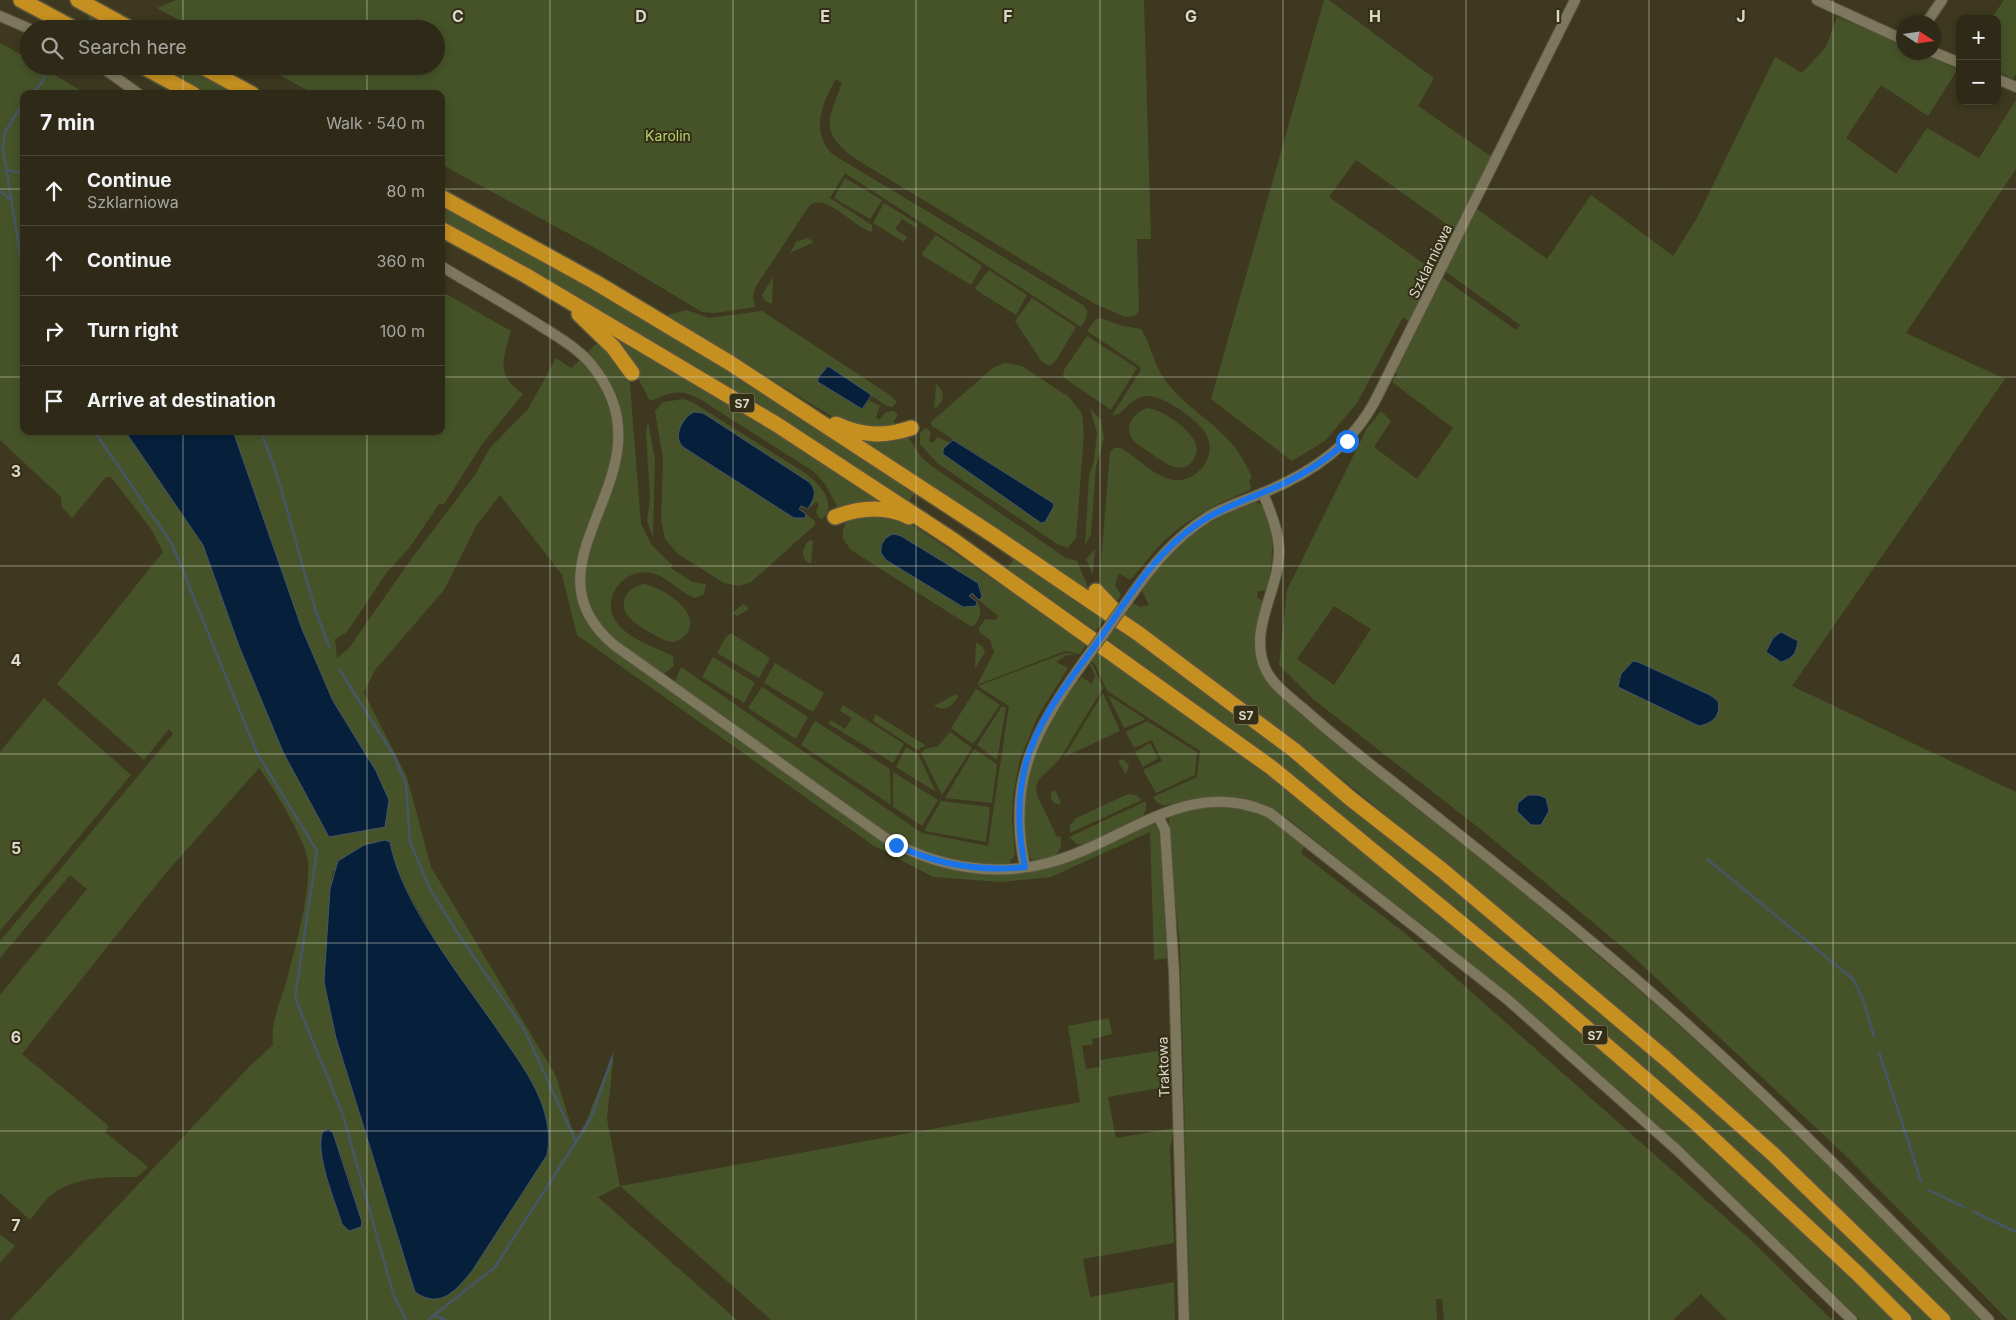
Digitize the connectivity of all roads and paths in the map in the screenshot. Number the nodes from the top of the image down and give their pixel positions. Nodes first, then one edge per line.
1 (21, 0) edge
2 (1575, 0) edge
3 (1817, 0) edge
4 (1942, 0) edge
5 (80, 2) edge
6 (1932, 15) edge
7 (0, 16) edge
8 (58, 20) edge
9 (114, 20) edge
10 (20, 25) edge
11 (1896, 36) edge
12 (1941, 55) edge
13 (1956, 61) edge
14 (113, 75) edge
15 (158, 75) edge
16 (217, 75) edge
17 (2001, 81) edge
18 (2016, 87) edge
19 (133, 90) edge
20 (186, 90) edge
21 (245, 90) edge
22 (445, 199) edge
23 (445, 231) edge
24 (445, 268) edge
25 (525, 275) junction
26 (632, 373) dead end
27 (792, 403) junction
28 (912, 428) dead end
29 (1263, 493) junction
30 (835, 517) dead end
31 (953, 540) junction
32 (1096, 591) dead end
33 (1138, 634) junction
34 (1158, 816) junction
35 (1025, 867) junction
36 (1184, 1320) edge
37 (1852, 1320) edge
38 (1904, 1320) edge
39 (1942, 1320) edge
40 (1989, 1320) edge

1 - 8 highway
2 - 29 street, Szklarniowa
3 - 11 street
4 - 6 street
5 - 9 highway
7 - 10 street
12 - 13 street
14 - 19 street
15 - 20 highway
16 - 21 highway
17 - 18 street
22 - 27 highway, S7
23 - 25 highway, S7
24 - 35 street
25 - 26 highway
25 - 31 highway, S7
27 - 28 highway
27 - 33 highway, S7
29 - 35 street, Szklarniowa, bridge
29 - 40 street
30 - 31 highway
31 - 38 highway, S7
32 - 33 highway
33 - 39 highway, S7
34 - 35 street
34 - 36 street, Traktowa
34 - 37 street

